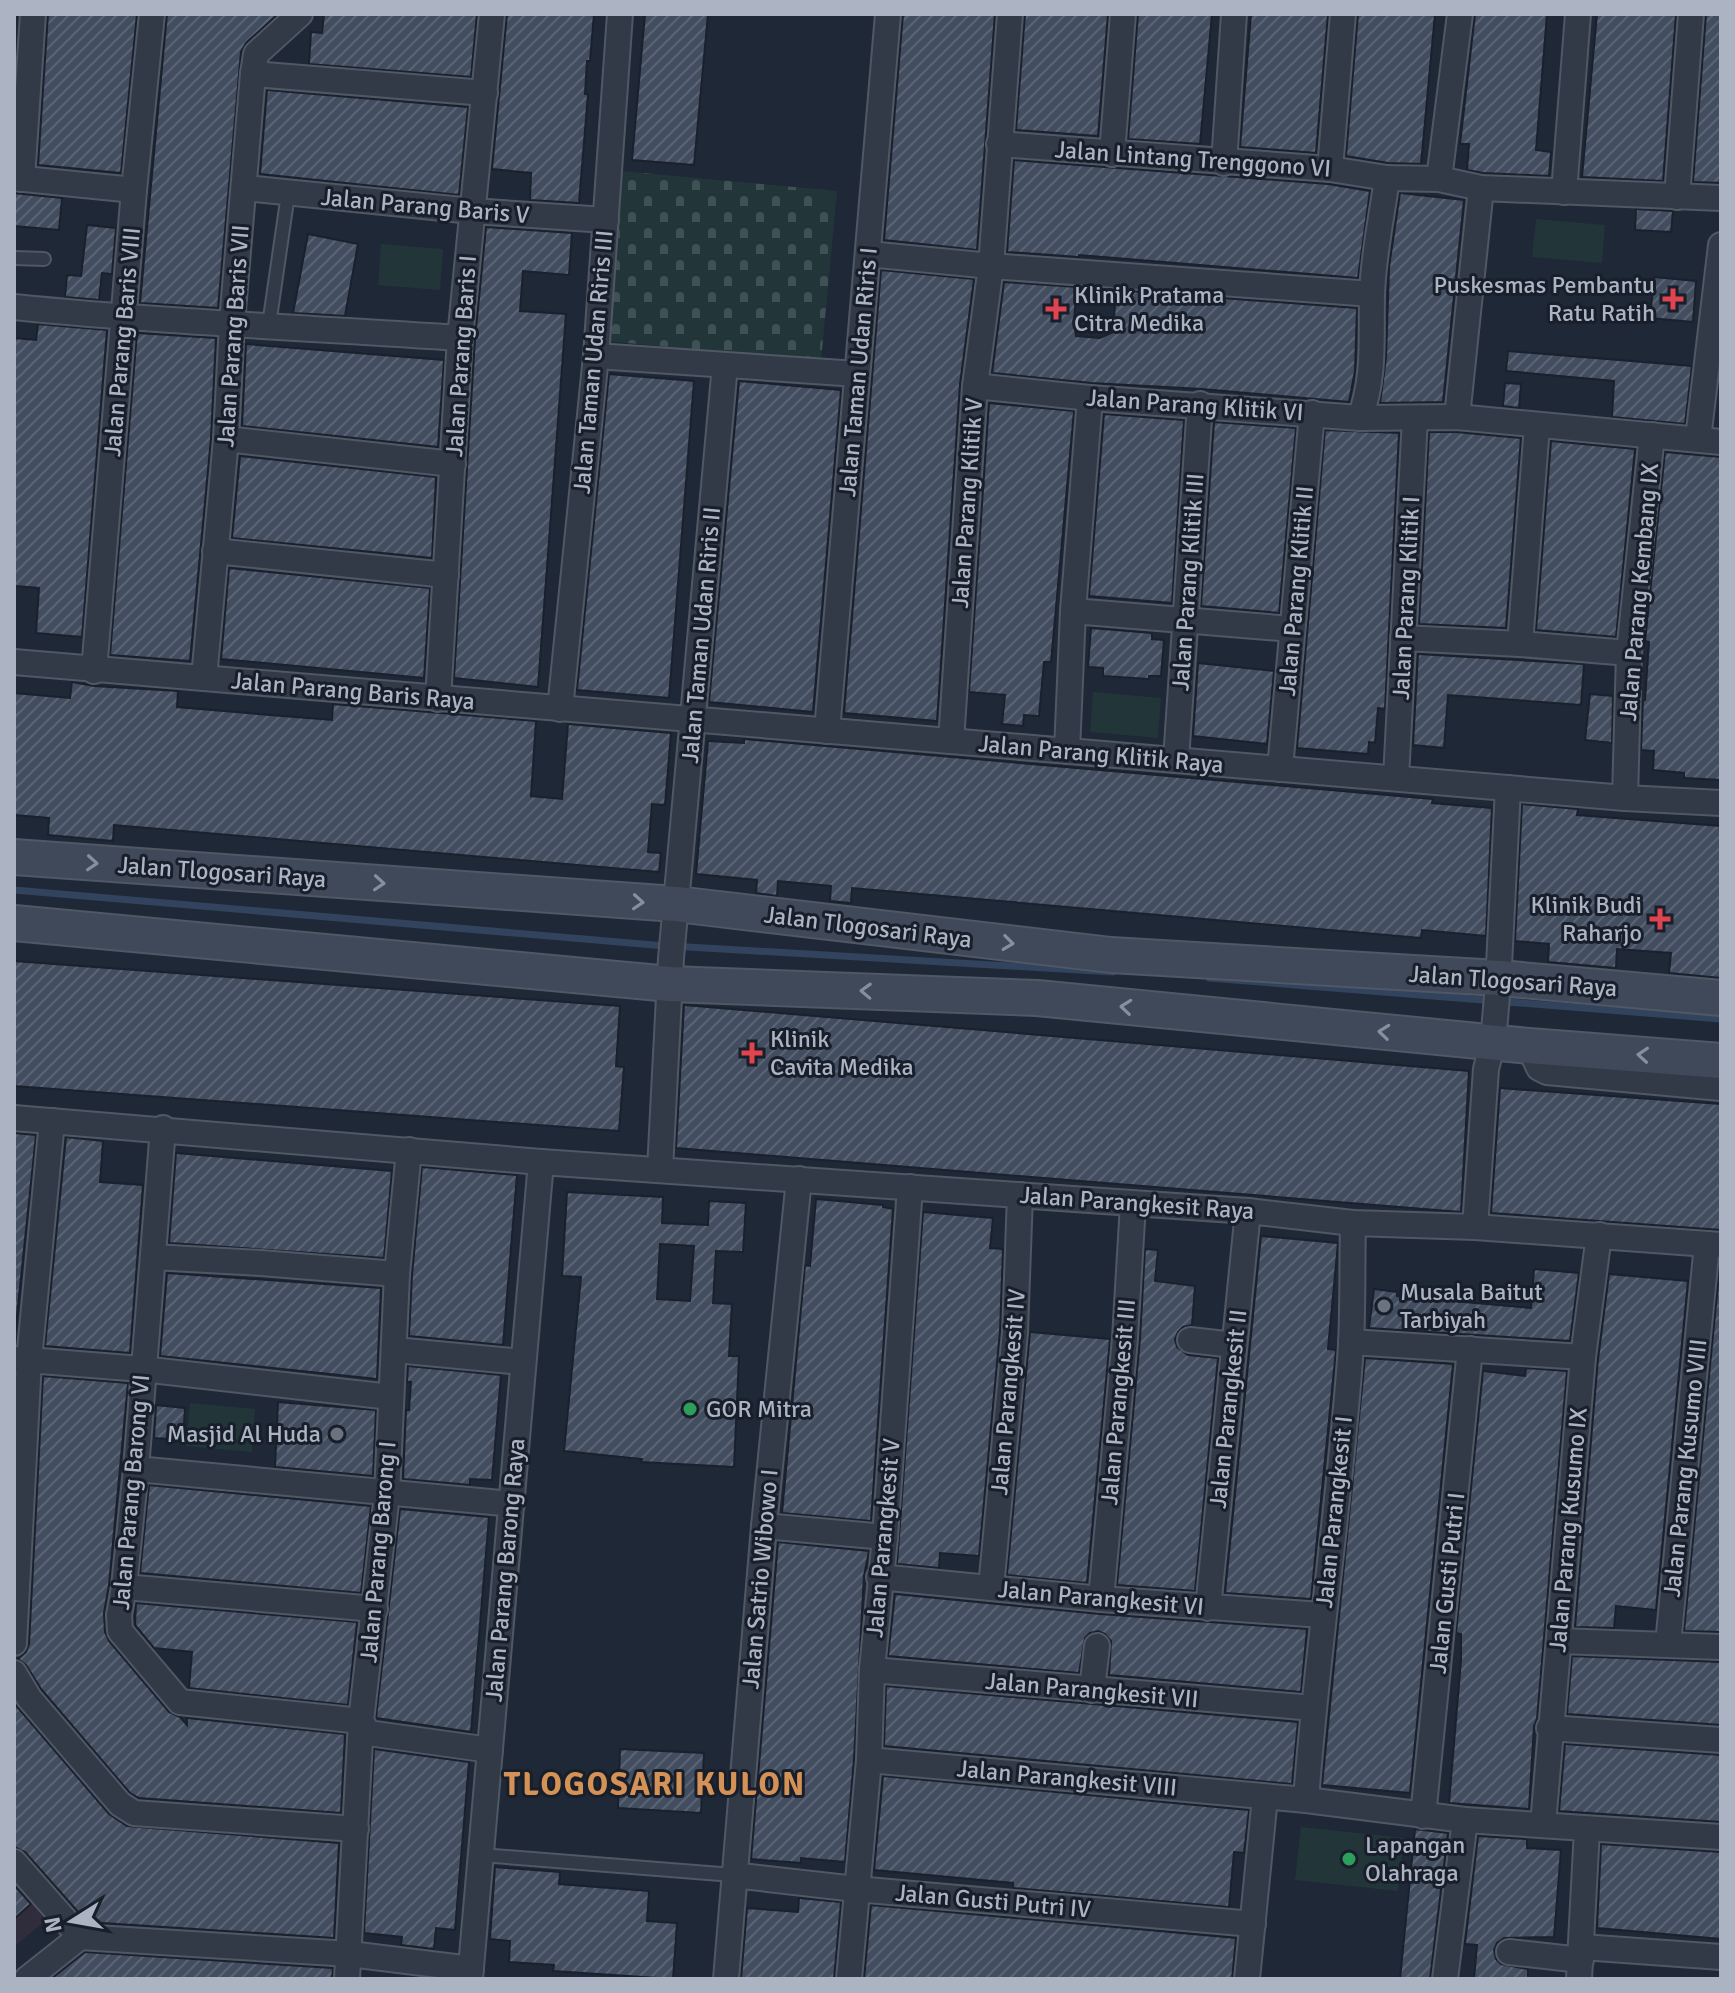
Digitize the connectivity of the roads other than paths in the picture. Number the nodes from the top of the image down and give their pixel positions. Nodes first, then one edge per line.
1 (33, 14) edge
2 (152, 14) edge
3 (300, 14) edge
4 (492, 14) edge
5 (620, 14) edge
6 (888, 14) edge
7 (1010, 14) edge
8 (1123, 14) edge
9 (1234, 14) edge
10 (1343, 14) edge
11 (1460, 14) edge
12 (1578, 14) edge
13 (1691, 14) edge
14 (253, 74) junction
15 (485, 93) junction
16 (999, 144) junction
17 (1112, 154) junction
18 (1224, 163) junction
19 (1330, 169) junction
20 (1387, 178) junction
21 (18, 179) edge
22 (1439, 179) junction
23 (245, 188) junction
24 (1481, 188) junction
25 (134, 190) junction
26 (1564, 192) junction
27 (288, 194) junction
28 (1677, 197) junction
29 (1721, 198) edge
30 (472, 211) junction
31 (606, 220) junction
32 (1721, 245) edge
33 (868, 254) junction
34 (14, 258) edge
35 (44, 259) dead end
36 (991, 266) junction
37 (1372, 294) junction
38 (14, 307) edge
39 (124, 318) junction
40 (232, 322) junction
41 (269, 325) junction
42 (1717, 326) edge
43 (460, 338) junction
44 (596, 356) junction
45 (725, 365) junction
46 (857, 374) junction
47 (975, 386) junction
48 (1090, 398) junction
49 (1200, 404) junction
50 (1312, 413) junction
51 (1457, 417) junction
52 (1360, 418) junction
53 (1415, 418) junction
54 (1537, 426) junction
55 (1652, 435) junction
56 (226, 439) junction
57 (1710, 440) edge
58 (453, 464) junction
59 (215, 551) junction
60 (446, 575) junction
61 (1073, 611) junction
62 (1185, 621) junction
63 (1292, 629) junction
64 (1403, 638) junction
65 (1520, 644) junction
66 (1629, 653) junction
67 (14, 662) edge
68 (94, 671) junction
69 (204, 678) junction
70 (438, 699) junction
71 (560, 709) junction
72 (693, 720) junction
73 (827, 731) junction
74 (951, 741) junction
75 (1067, 751) junction
76 (1176, 760) junction
77 (1280, 769) junction
78 (1396, 778) junction
79 (1508, 788) junction
80 (1625, 798) junction
81 (1721, 803) edge
82 (14, 857) edge
83 (676, 910) junction
84 (14, 923) edge
85 (671, 971) junction
86 (1498, 982) junction
87 (1721, 998) edge
88 (1493, 1039) junction
89 (1529, 1046) junction
90 (1721, 1061) edge
91 (1721, 1088) edge
92 (14, 1118) edge
93 (52, 1121) junction
94 (163, 1128) junction
95 (409, 1150) junction
96 (541, 1162) junction
97 (660, 1170) junction
98 (799, 1179) junction
99 (910, 1187) junction
100 (1020, 1195) junction
101 (1133, 1204) junction
102 (1248, 1211) junction
103 (1353, 1223) junction
104 (1475, 1227) junction
105 (1599, 1235) junction
106 (1714, 1244) edge
107 (153, 1257) junction
108 (397, 1274) junction
109 (1190, 1340) dead end
110 (1351, 1342) junction
111 (1234, 1345) junction
112 (1470, 1349) junction
113 (395, 1350) junction
114 (1583, 1357) junction
115 (22, 1359) edge
116 (522, 1362) junction
117 (142, 1369) junction
118 (391, 1397) junction
119 (19, 1460) edge
120 (136, 1469) junction
121 (387, 1494) junction
122 (512, 1504) junction
123 (764, 1526) junction
124 (885, 1537) junction
125 (879, 1577) junction
126 (124, 1587) junction
127 (991, 1588) junction
128 (1101, 1599) junction
129 (1208, 1608) junction
130 (375, 1609) junction
131 (1322, 1615) junction
132 (1560, 1641) junction
133 (14, 1643) edge
134 (1668, 1644) junction
135 (1097, 1646) dead end
136 (1721, 1647) edge
137 (872, 1670) junction
138 (14, 1673) edge
139 (1092, 1690) junction
140 (1313, 1708) junction
141 (361, 1721) junction
142 (1549, 1728) junction
143 (1721, 1740) edge
144 (490, 1750) junction
145 (869, 1760) junction
146 (1265, 1797) junction
147 (1306, 1800) junction
148 (1423, 1816) junction
149 (1465, 1820) junction
150 (1543, 1824) junction
151 (356, 1829) junction
152 (1587, 1829) junction
153 (1721, 1837) edge
154 (481, 1855) junction
155 (14, 1862) edge
156 (733, 1875) junction
157 (856, 1889) junction
158 (1253, 1924) junction
159 (80, 1937) junction
160 (1509, 1952) dead end
161 (350, 1954) junction
162 (1721, 1957) edge
163 (1581, 1962) edge
164 (471, 1974) edge
165 (27, 1979) edge
166 (347, 1979) edge
167 (726, 1979) edge
168 (849, 1979) edge
169 (1247, 1979) edge
170 (1445, 1979) edge

1 - 21 street
2 - 25 street, Jalan Parang Baris VIII
3 - 14 street, Jalan Parang Baris VII
4 - 15 street, Jalan Parang Baris I
5 - 31 street, Jalan Taman Udan Riris III
6 - 33 street, Jalan Taman Udan Riris I
7 - 16 street, Jalan Parang Klitik V
8 - 17 street
9 - 18 street
10 - 19 street
11 - 22 street
12 - 26 street
13 - 28 street
14 - 15 street
14 - 23 street, Jalan Parang Baris VII
15 - 30 street, Jalan Parang Baris I
16 - 17 street, Jalan Lintang Trenggono VI
16 - 36 street, Jalan Parang Klitik V
17 - 18 street, Jalan Lintang Trenggono VI
18 - 19 street, Jalan Lintang Trenggono VI
19 - 20 street, Jalan Lintang Trenggono VI
20 - 22 street, Jalan Lintang Trenggono VI
20 - 37 street
21 - 25 street
22 - 24 street, Jalan Lintang Trenggono VI
23 - 27 street, Jalan Parang Baris V
23 - 40 street, Jalan Parang Baris VII
24 - 26 street, Jalan Lintang Trenggono VI
24 - 51 street
25 - 39 street, Jalan Parang Baris VIII
26 - 28 street, Jalan Lintang Trenggono VI
27 - 30 street, Jalan Parang Baris V
27 - 41 lane
28 - 29 street, Jalan Lintang Trenggono VI
30 - 31 street, Jalan Parang Baris V
30 - 43 street, Jalan Parang Baris I
31 - 44 street, Jalan Taman Udan Riris III
32 - 42 street
33 - 36 street
33 - 46 street, Jalan Taman Udan Riris I
34 - 35 lane
36 - 37 street
36 - 47 street, Jalan Parang Klitik V
37 - 52 street
38 - 39 street
39 - 40 street
39 - 68 street, Jalan Parang Baris VIII
40 - 41 street
40 - 56 street, Jalan Parang Baris VII
41 - 43 street
42 - 57 street
43 - 58 street, Jalan Parang Baris I
44 - 45 street
44 - 71 street, Jalan Taman Udan Riris III
45 - 46 street
45 - 72 street, Jalan Taman Udan Riris II
46 - 73 street, Jalan Taman Udan Riris I
47 - 48 street, Jalan Parang Klitik VI
47 - 74 street, Jalan Parang Klitik V
48 - 49 street, Jalan Parang Klitik VI
48 - 61 street
49 - 50 street, Jalan Parang Klitik VI
49 - 62 street, Jalan Parang Klitik III
50 - 52 street, Jalan Parang Klitik VI
50 - 63 street, Jalan Parang Klitik II
51 - 53 street, Jalan Parang Klitik VI
51 - 54 street, Jalan Parang Klitik VI
52 - 53 street, Jalan Parang Klitik VI
53 - 64 street, Jalan Parang Klitik I
54 - 55 street, Jalan Parang Klitik VI
54 - 65 street
55 - 57 street, Jalan Parang Klitik VI
55 - 66 street, Jalan Parang Kembang IX
56 - 58 street
56 - 59 street, Jalan Parang Baris VII
58 - 60 street, Jalan Parang Baris I
59 - 60 street
59 - 69 street, Jalan Parang Baris VII
60 - 70 street, Jalan Parang Baris I
61 - 62 street
61 - 75 street
62 - 63 street
62 - 76 street, Jalan Parang Klitik III
63 - 77 street, Jalan Parang Klitik II
64 - 65 street
64 - 78 street, Jalan Parang Klitik I
65 - 66 street
66 - 80 street, Jalan Parang Kembang IX
67 - 68 street, Jalan Parang Baris Raya
68 - 69 street, Jalan Parang Baris Raya
69 - 70 street, Jalan Parang Baris Raya
70 - 71 street, Jalan Parang Baris Raya
71 - 72 street, Jalan Parang Baris Raya
72 - 73 street, Jalan Parang Klitik Raya
72 - 83 street, Jalan Taman Udan Riris II
73 - 74 street, Jalan Parang Klitik Raya
74 - 75 street, Jalan Parang Klitik Raya
75 - 76 street, Jalan Parang Klitik Raya
76 - 77 street, Jalan Parang Klitik Raya
77 - 78 street, Jalan Parang Klitik Raya
78 - 79 street, Jalan Parang Klitik Raya
79 - 80 street, Jalan Parang Klitik Raya
79 - 86 street
80 - 81 street, Jalan Parang Klitik Raya
82 -> 83 street, Jalan Tlogosari Raya
83 - 85 street, Jalan Taman Udan Riris II
83 -> 86 street, Jalan Tlogosari Raya
84 - 85 street
88 -> 85 street
85 - 97 street, Jalan Taman Udan Riris II
86 - 87 street, Jalan Tlogosari Raya
86 - 88 street
88 - 89 street
88 - 104 street
90 -> 89 street
89 - 91 street
92 - 93 street
93 - 94 street
93 - 115 street
94 - 95 street
94 - 107 street, Jalan Parang Barong VI
95 - 96 street
95 - 108 street, Jalan Parang Barong I
96 - 97 street
96 - 116 street, Jalan Parang Barong Raya
97 - 98 street
98 - 99 street, Jalan Parangkesit Raya
98 - 123 street, Jalan Satrio Wibowo I
99 - 100 street, Jalan Parangkesit Raya
99 - 124 street, Jalan Parangkesit V
100 - 101 street, Jalan Parangkesit Raya
100 - 127 street, Jalan Parangkesit IV
101 - 102 street, Jalan Parangkesit Raya
101 - 128 street, Jalan Parangkesit III
102 - 103 street, Jalan Parangkesit Raya
102 - 111 street, Jalan Parangkesit II
103 - 104 street, Jalan Parangkesit Raya
103 - 110 street, Jalan Parangkesit I
104 - 105 street, Jalan Parangkesit Raya
105 - 106 street, Jalan Parangkesit Raya
105 - 114 street, Jalan Parang Kusumo IX
106 - 134 street, Jalan Parang Kusumo VIII
107 - 108 street
107 - 117 street, Jalan Parang Barong VI
108 - 113 street, Jalan Parang Barong I
109 - 111 street
110 - 112 street
110 - 131 street, Jalan Parangkesit I
111 - 129 street, Jalan Parangkesit II
112 - 114 street
112 - 148 street, Jalan Gusti Putri I
113 - 116 street
113 - 118 street, Jalan Parang Barong I
114 - 132 street, Jalan Parang Kusumo IX
115 - 117 street
115 - 119 street
116 - 122 street, Jalan Parang Barong Raya
117 - 118 street
117 - 120 street, Jalan Parang Barong VI
118 - 121 street, Jalan Parang Barong I
119 - 133 street
120 - 121 street
120 - 126 street, Jalan Parang Barong VI
121 - 122 street
121 - 130 street, Jalan Parang Barong I
122 - 144 street, Jalan Parang Barong Raya
123 - 124 street
123 - 156 street, Jalan Satrio Wibowo I
124 - 125 street, Jalan Parangkesit V
125 - 127 street, Jalan Parangkesit VI
125 - 137 street, Jalan Parangkesit V
126 - 130 street
126 - 141 street, Jalan Parang Barong VI
127 - 128 street, Jalan Parangkesit VI
128 - 129 street, Jalan Parangkesit VI
129 - 131 street, Jalan Parangkesit VI
130 - 141 street, Jalan Parang Barong I
131 - 140 street, Jalan Parangkesit I
132 - 134 street
132 - 142 street, Jalan Parang Kusumo IX
134 - 136 street
135 - 139 street
137 - 139 street, Jalan Parangkesit VII
137 - 145 street, Jalan Parangkesit V
138 - 151 street
139 - 140 street, Jalan Parangkesit VII
140 - 147 street, Jalan Parangkesit I
141 - 144 street, Jalan Parang Barong VI
141 - 151 street, Jalan Parang Barong I
142 - 143 street
142 - 150 street, Jalan Parang Kusumo IX
144 - 154 street, Jalan Parang Barong Raya
145 - 146 street, Jalan Parangkesit VIII
145 - 157 street, Jalan Parangkesit V
146 - 147 street, Jalan Parangkesit VIII
146 - 158 street
147 - 148 street, Jalan Parangkesit VIII
148 - 149 street, Jalan Parangkesit VIII
149 - 150 street, Jalan Parangkesit VIII
149 - 170 street
150 - 152 street, Jalan Parangkesit VIII
151 - 161 street, Jalan Parang Barong I
152 - 153 street, Jalan Parangkesit VIII
152 - 163 street
154 - 156 lane
154 - 164 street, Jalan Parang Barong Raya
155 - 159 street
156 - 157 street, Jalan Gusti Putri IV
156 - 167 street, Jalan Satrio Wibowo I
157 - 158 street, Jalan Gusti Putri IV
157 - 168 street, Jalan Parangkesit V
158 - 169 street
159 - 161 street
159 - 165 street
160 - 163 street
161 - 164 street
161 - 166 street, Jalan Parang Barong I
162 - 163 street

